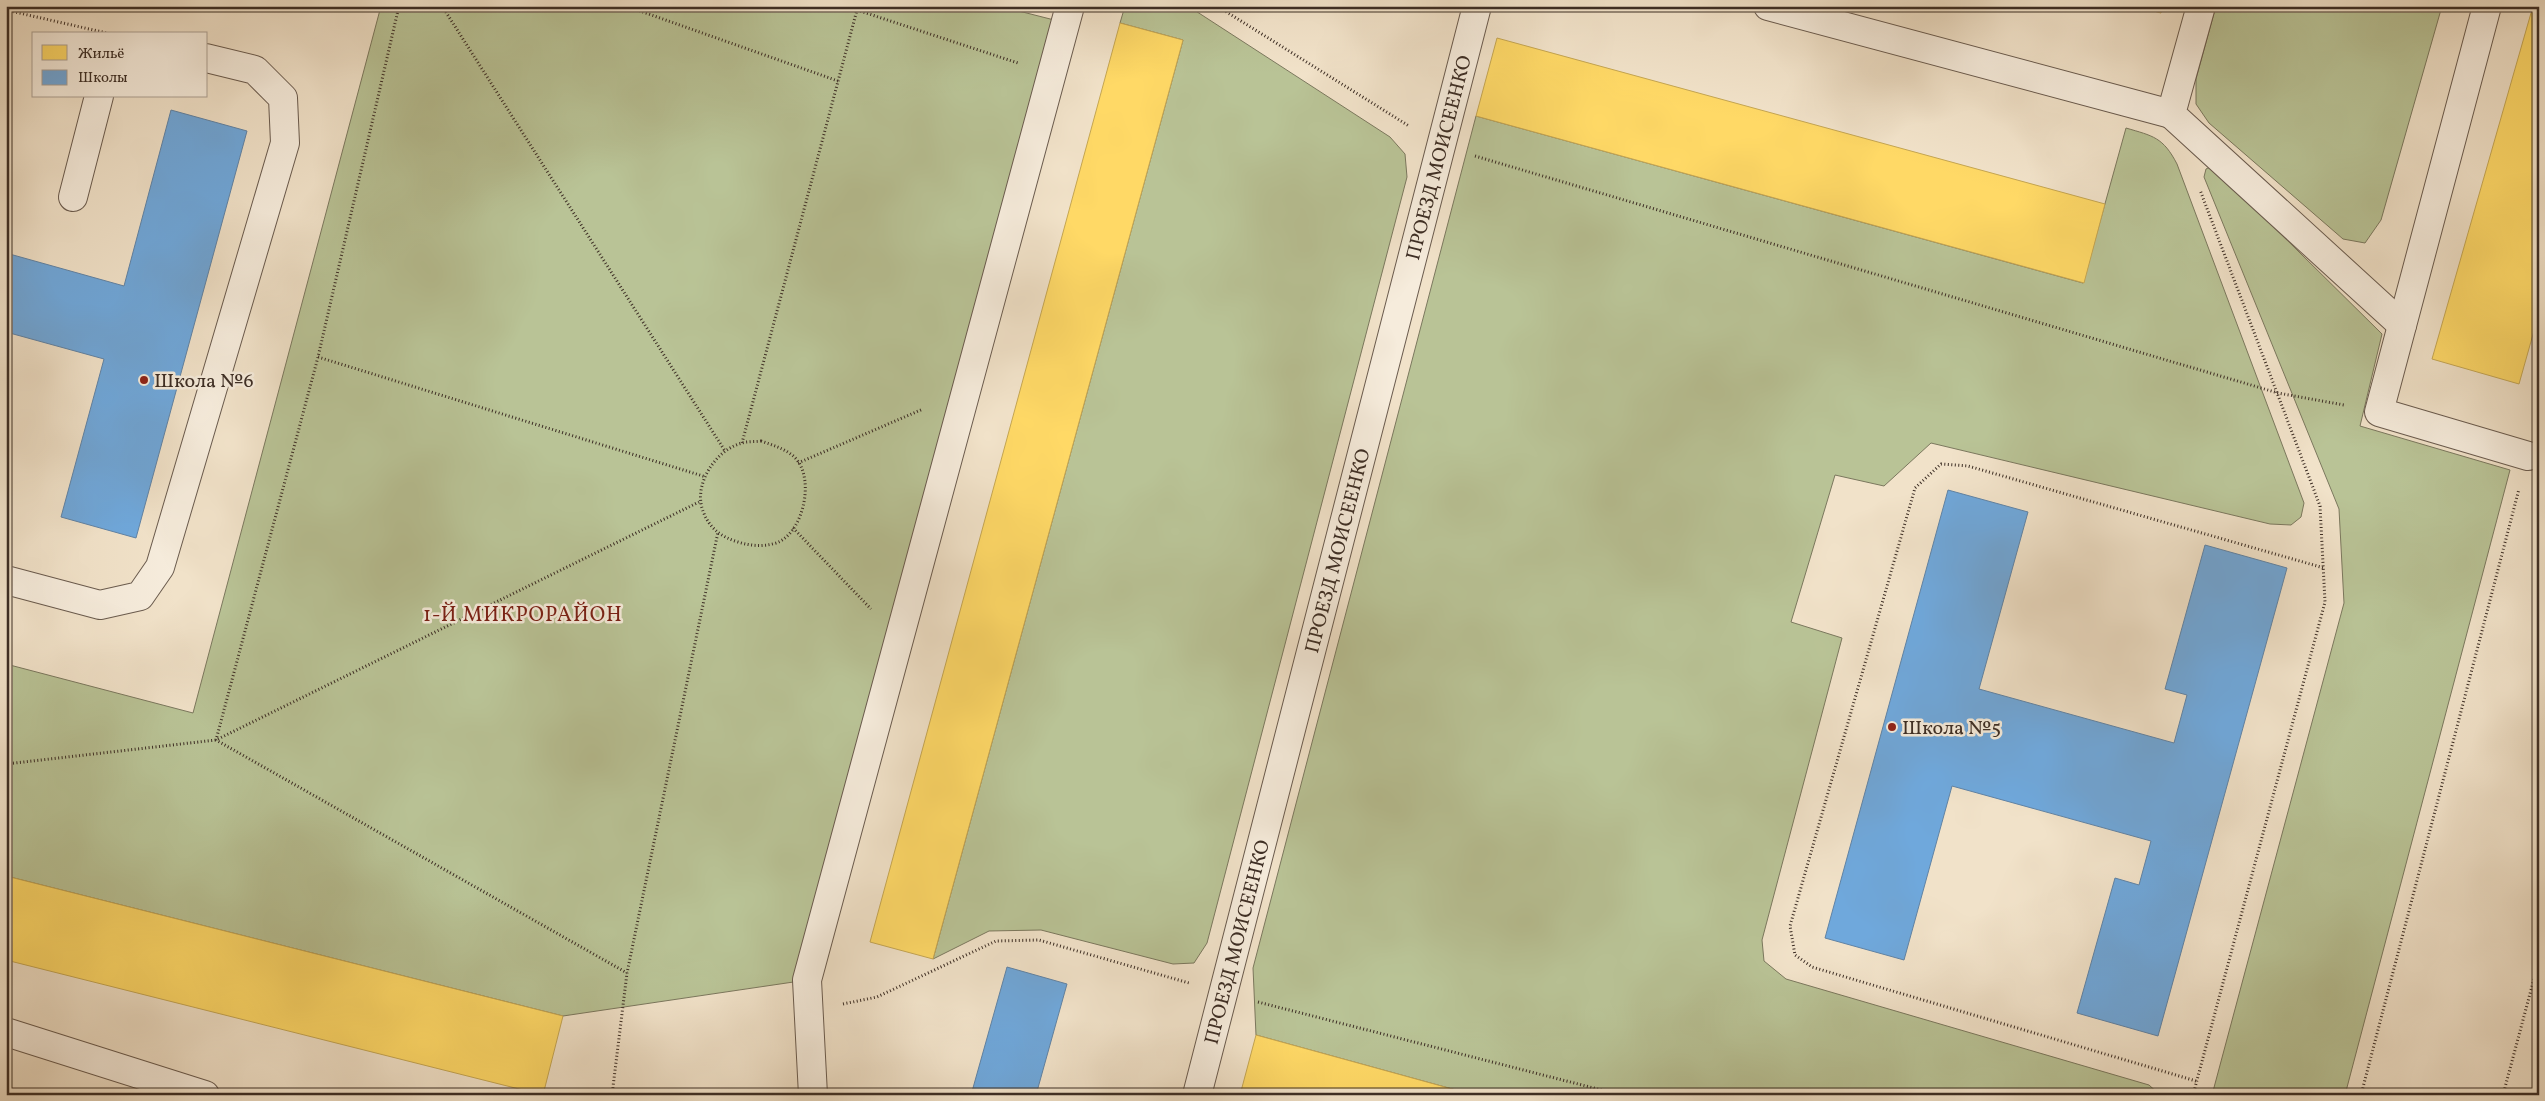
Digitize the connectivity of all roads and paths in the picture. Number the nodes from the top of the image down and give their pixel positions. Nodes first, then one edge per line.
1 (400, 6) edge
2 (442, 6) edge
3 (626, 6) edge
4 (874, 6) edge
5 (1070, 6) edge
6 (1217, 6) edge
7 (1477, 6) edge
8 (1768, 6) edge
9 (2201, 6) edge
10 (2487, 6) edge
11 (857, 8) edge
12 (6, 10) edge
13 (102, 32) edge
14 (208, 58) edge
15 (1052, 74) junction
16 (838, 81) junction
17 (98, 98) edge
18 (2171, 114) junction
19 (1441, 146) junction
20 (2200, 188) dead end
21 (73, 197) dead end
22 (2402, 325) junction
23 (318, 357) junction
24 (966, 390) junction
25 (2278, 393) junction
26 (2379, 412) junction
27 (742, 442) junction
28 (725, 451) junction
29 (2528, 456) joint
30 (798, 463) junction
31 (706, 477) junction
32 (699, 502) junction
33 (793, 528) junction
34 (718, 532) junction
35 (2324, 568) junction
36 (6, 580) edge
37 (899, 639) junction
38 (216, 740) junction
39 (6, 764) edge
40 (2539, 960) edge
41 (627, 972) junction
42 (6, 1032) edge
43 (2196, 1081) junction
44 (205, 1095) edge
45 (612, 1095) edge
46 (813, 1095) edge
47 (1197, 1095) edge
48 (2193, 1095) edge
49 (2361, 1095) edge
50 (2503, 1095) edge

1 - 23 path
2 - 28 path
3 - 16 path
4 - 11 path
5 - 15 street
6 - 19 path
7 - 19 street, ПРОЕЗД МОИСЕЕНКО
8 - 18 street
9 - 18 street
10 - 22 street
11 - 15 path
11 - 16 path
12 - 13 path
14 - 36 street
15 - 24 street
16 - 27 path
17 - 21 street
18 - 22 street
19 - 25 path
19 - 47 street, ПРОЕЗД МОИСЕЕНКО
20 - 25 path
22 - 26 street
23 - 31 path
23 - 38 path
24 - 30 path
24 - 37 street
25 - 26 path
25 - 35 path
26 - 29 street
27 - 28 path
27 - 30 path
28 - 31 path
29 - 49 path
30 - 33 path
31 - 32 path
32 - 34 path
32 - 38 path
33 - 34 path
33 - 37 path
34 - 41 path
35 - 43 path
35 - 43 path
37 - 46 street
38 - 39 path
38 - 41 path
40 - 50 path
41 - 45 path
42 - 44 street
43 - 48 path

